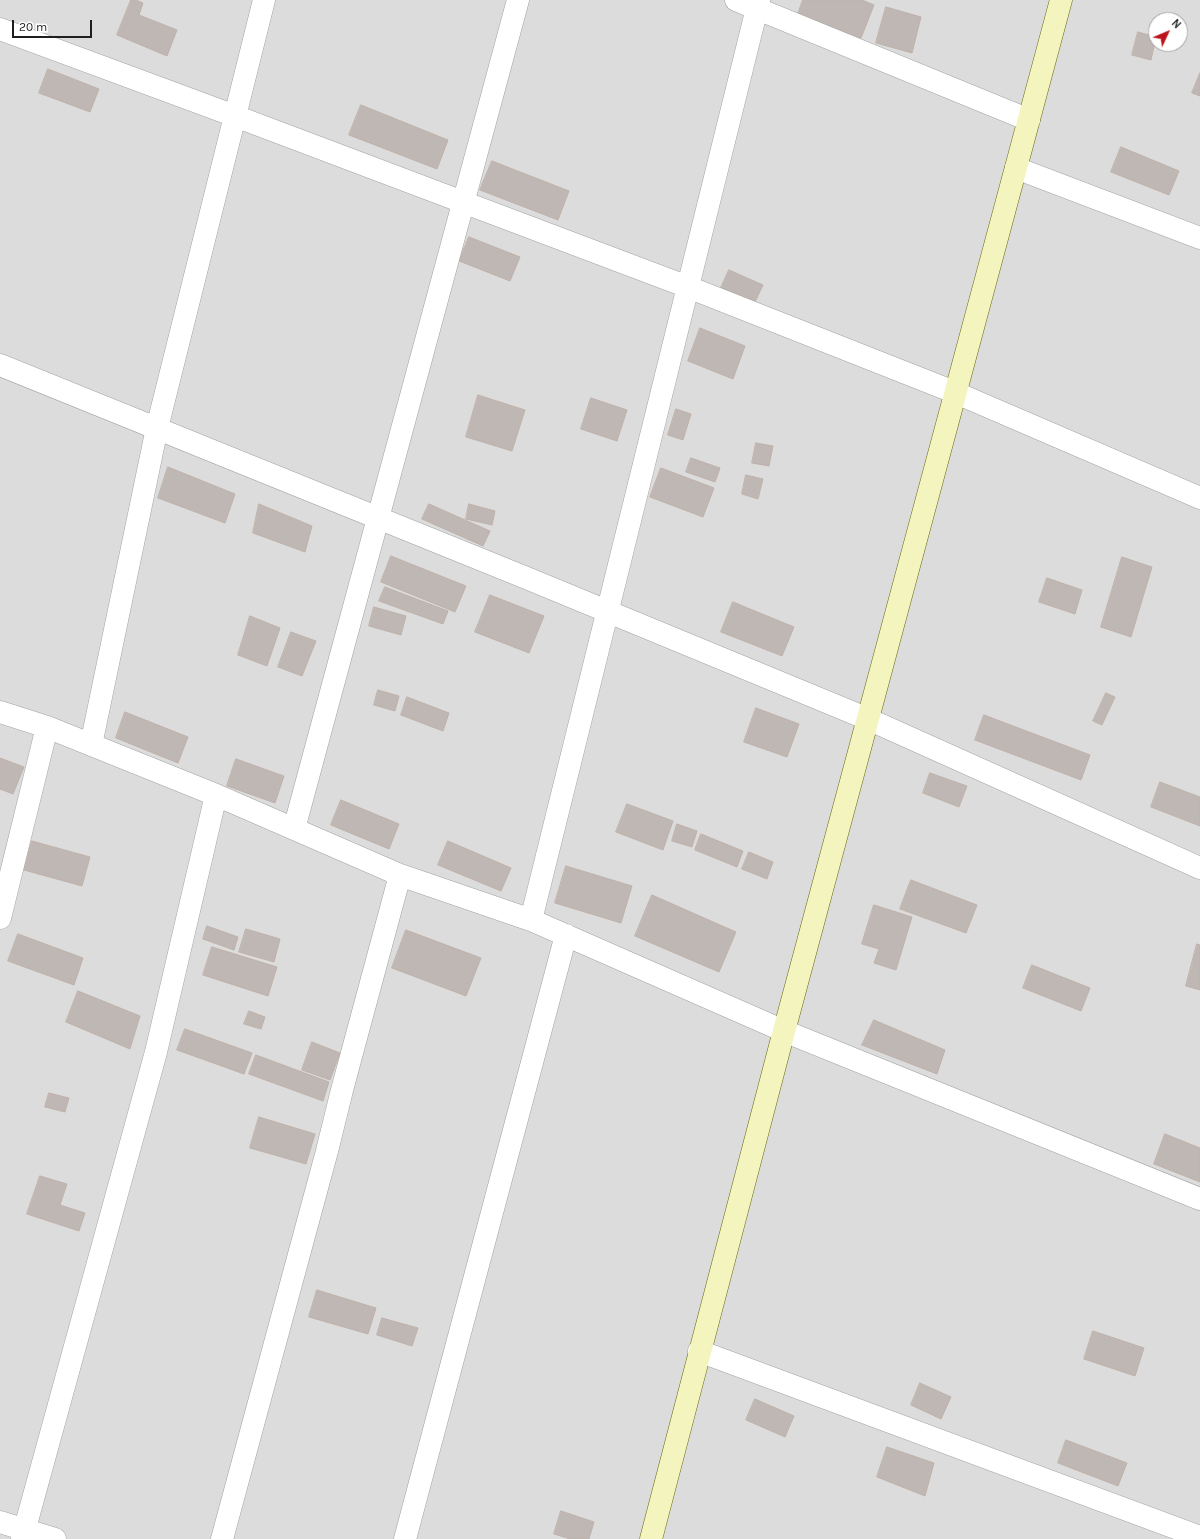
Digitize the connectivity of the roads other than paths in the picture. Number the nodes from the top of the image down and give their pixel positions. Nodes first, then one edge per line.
1 (264, 0) edge
2 (518, 0) edge
3 (736, 0) edge
4 (1060, 0) edge
5 (758, 4) edge
6 (0, 29) edge
7 (235, 116) junction
8 (1029, 120) junction
9 (1016, 168) junction
10 (463, 203) junction
11 (1200, 238) edge
12 (688, 287) junction
13 (0, 365) edge
14 (954, 392) junction
15 (157, 428) junction
16 (1200, 498) edge
17 (378, 518) junction
18 (608, 611) junction
19 (0, 712) edge
20 (868, 719) junction
21 (47, 726) junction
22 (91, 745) junction
23 (216, 795) junction
24 (294, 829) junction
25 (1200, 868) edge
26 (400, 875) junction
27 (0, 918) edge
28 (531, 920) junction
29 (566, 935) junction
30 (784, 1031) junction
31 (1200, 1199) edge
32 (699, 1351) junction
33 (0, 1522) edge
34 (23, 1534) edge
35 (1200, 1538) edge
36 (55, 1539) edge
37 (222, 1539) edge
38 (405, 1539) edge
39 (651, 1539) edge

1 - 7 street
2 - 10 street
3 - 5 street
4 - 8 street
5 - 8 street
5 - 12 street
6 - 7 street
7 - 10 street
7 - 15 street
8 - 9 street
9 - 11 street
9 - 14 street
10 - 12 street
10 - 17 street
12 - 14 street
12 - 18 street
13 - 15 street
14 - 16 street
14 - 20 street
15 - 17 street
15 - 22 street
17 - 18 street
17 - 24 street
18 - 20 street
18 - 28 street
19 - 21 street
20 - 25 street
20 - 30 street
21 - 22 street
21 - 27 street
22 - 23 street
23 - 24 street
23 - 34 street
24 - 26 street
26 - 28 street
26 - 37 street
28 - 29 street
29 - 30 street
29 - 38 street
30 - 31 street
30 - 32 street
32 - 35 street
32 - 39 street
33 - 34 street
34 - 36 street

